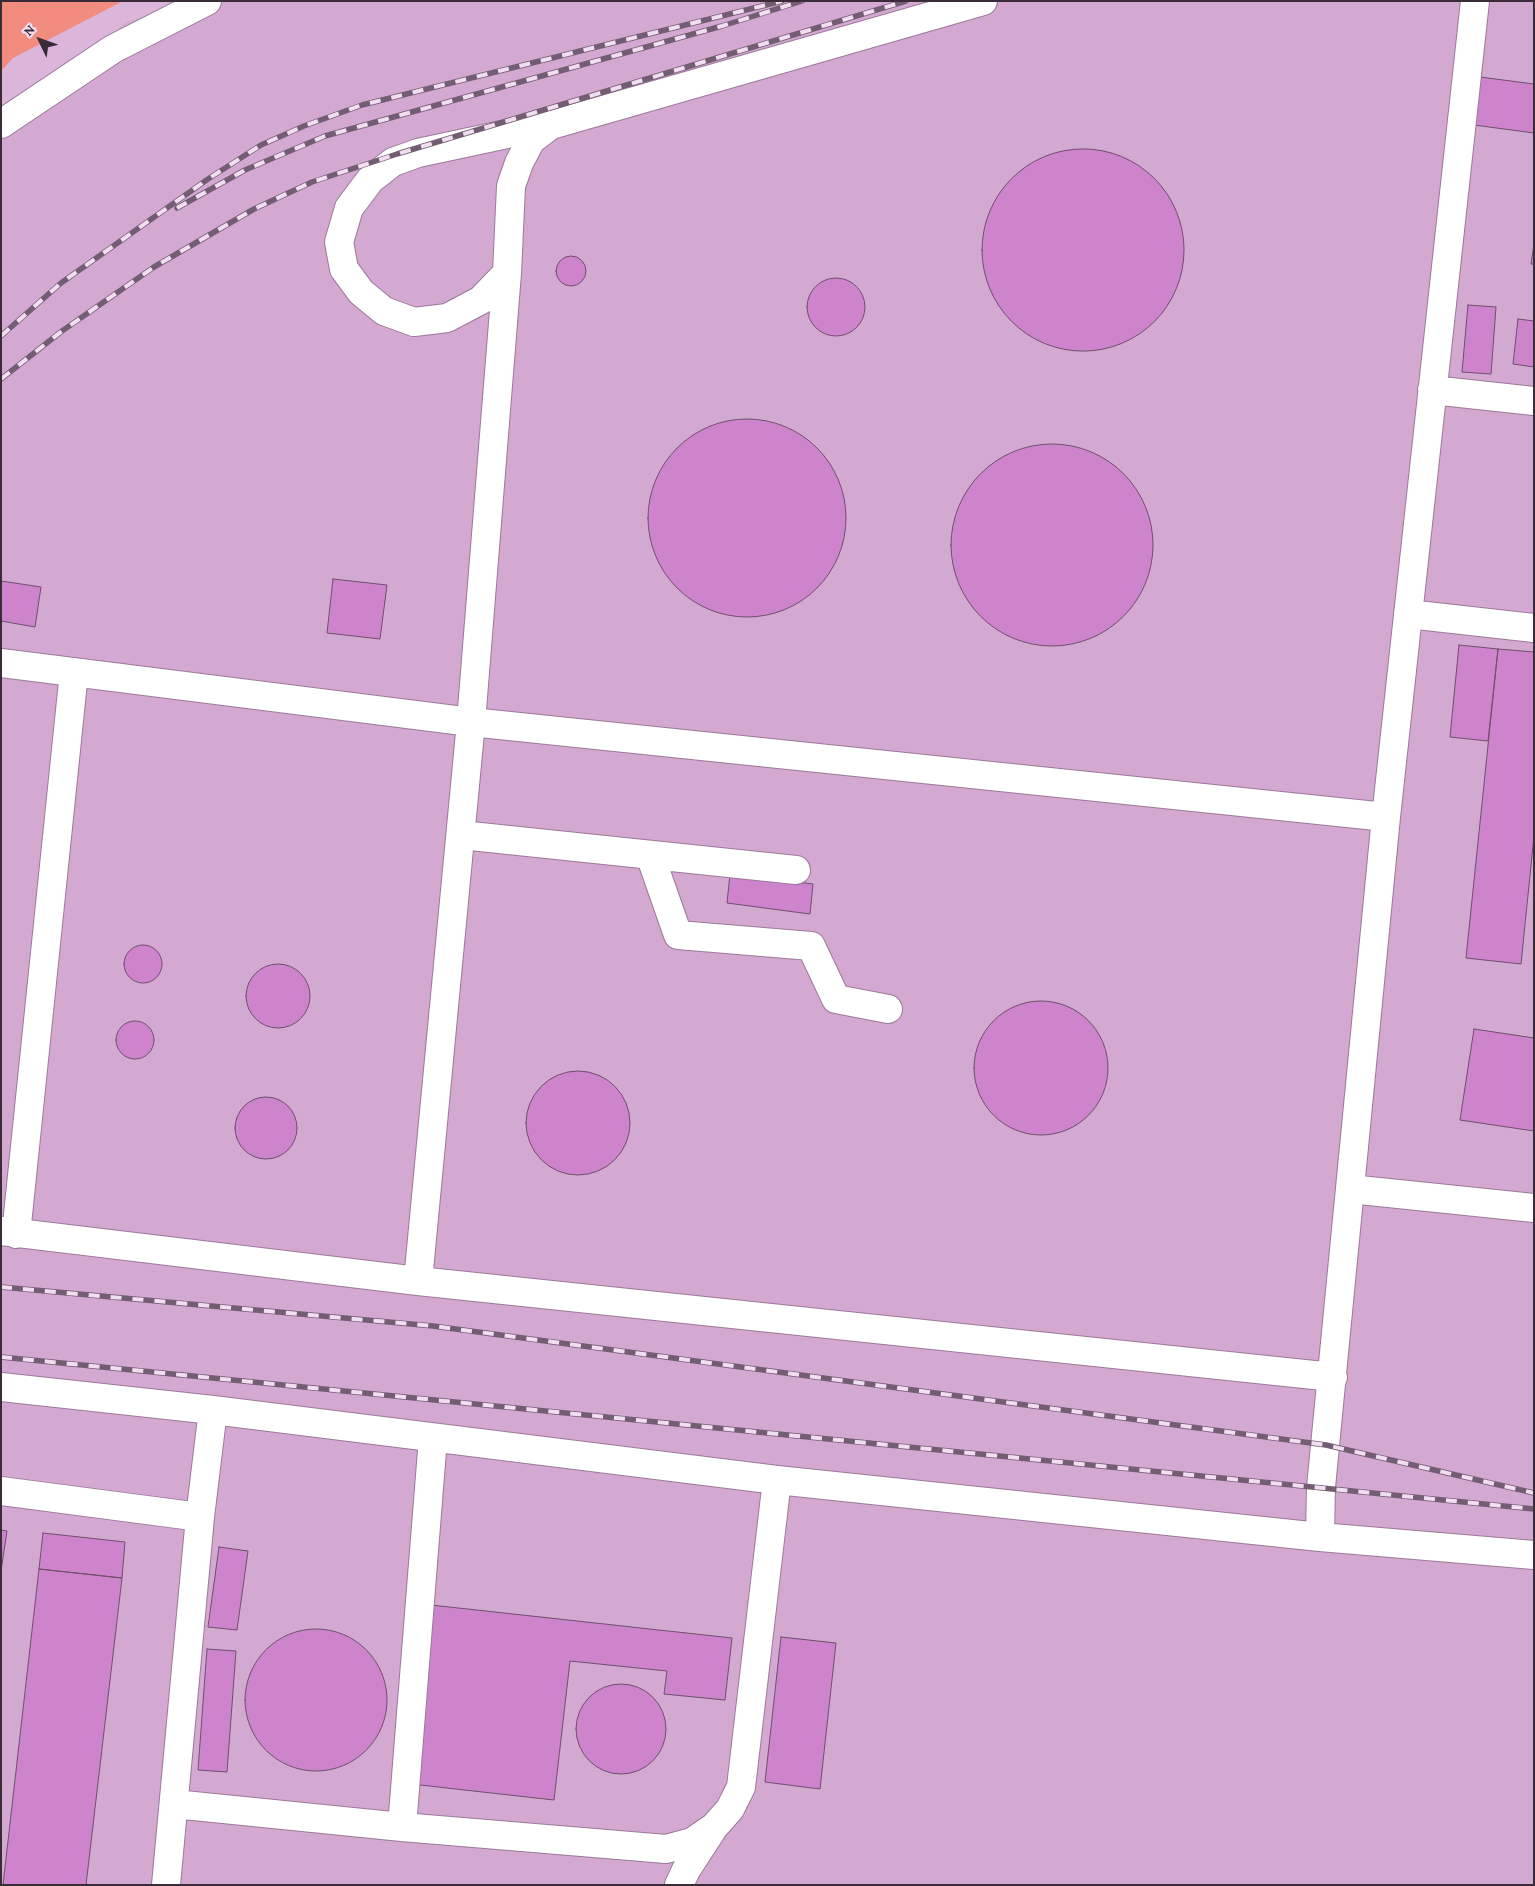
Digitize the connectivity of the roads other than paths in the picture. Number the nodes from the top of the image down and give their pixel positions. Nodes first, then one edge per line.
1 (207, 1) edge
2 (983, 1) edge
3 (1475, 1) edge
4 (1, 124) edge
5 (550, 125) junction
6 (507, 273) junction
7 (1432, 390) junction
8 (1534, 401) edge
9 (1408, 614) junction
10 (1534, 628) edge
11 (1, 663) edge
12 (74, 672) junction
13 (471, 722) junction
14 (1386, 817) junction
15 (461, 835) junction
16 (650, 854) junction
17 (796, 870) dead end
18 (888, 1009) dead end
19 (1350, 1189) junction
20 (1534, 1208) edge
21 (9, 1232) edge
22 (418, 1281) junction
23 (1333, 1377) junction
24 (1, 1388) edge
25 (213, 1410) junction
26 (432, 1438) junction
27 (777, 1480) junction
28 (1, 1491) edge
29 (200, 1517) junction
30 (1320, 1538) junction
31 (1534, 1556) edge
32 (174, 1804) junction
33 (402, 1827) junction
34 (714, 1827) junction
35 (166, 1885) edge
36 (679, 1885) edge

1 - 4 lane
2 - 5 lane
3 - 7 lane
5 - 6 lane
5 - 6 lane
6 - 13 lane
7 - 8 lane
7 - 9 lane
9 - 10 lane
9 - 14 lane
11 - 12 lane
12 - 13 lane
12 - 21 lane
13 - 14 lane
13 - 15 lane
14 - 19 lane
15 - 16 lane
15 - 22 lane
16 - 17 lane
16 - 18 lane
19 - 20 lane
19 - 23 lane
21 - 22 lane
22 - 23 lane
23 - 30 lane
24 - 25 lane
25 - 26 lane
25 - 29 lane
26 - 27 lane
26 - 33 lane
27 - 30 lane
27 - 34 lane
28 - 29 lane
29 - 32 lane
30 - 31 lane
32 - 33 lane
32 - 35 lane
33 - 34 lane
34 - 36 lane

